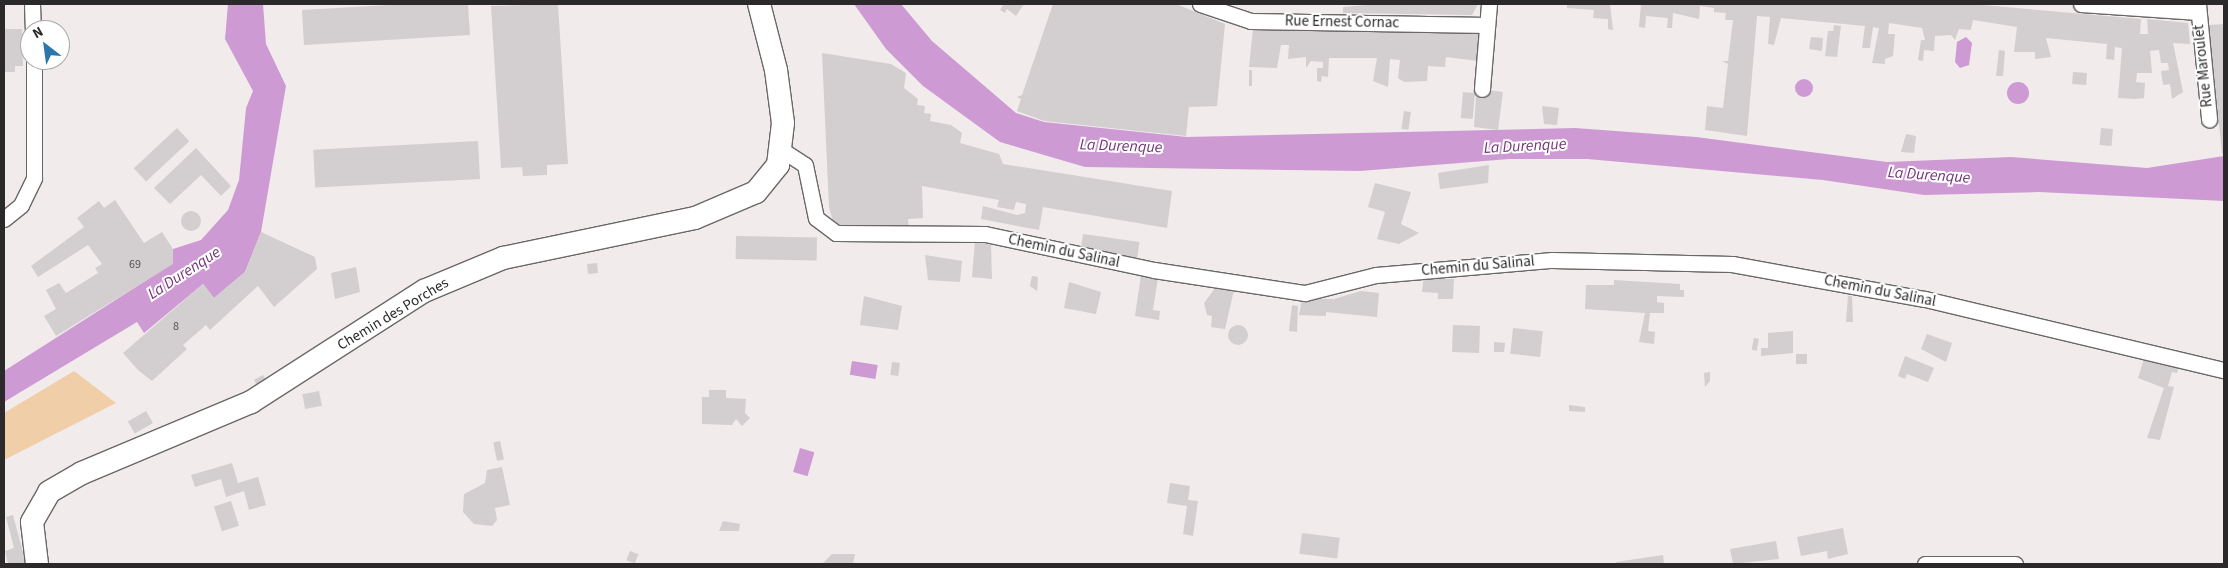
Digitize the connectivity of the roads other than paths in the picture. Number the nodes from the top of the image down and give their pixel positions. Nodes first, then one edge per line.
1 (32, 4) edge
2 (758, 4) edge
3 (1200, 4) edge
4 (1489, 4) edge
5 (2080, 4) edge
6 (2198, 8) edge
7 (33, 20) edge
8 (1487, 25) junction
9 (34, 70) edge
10 (1482, 89) dead end
11 (2209, 119) dead end
12 (782, 150) junction
13 (4, 219) edge
14 (2224, 370) edge
15 (37, 564) edge
16 (1924, 564) edge
17 (2014, 564) edge

1 - 7 street
2 - 12 street, Chemin des Porches
3 - 8 street, Rue Ernest Cornac
4 - 8 street
5 - 6 street, Rue Maroulet
6 - 11 street, Rue Maroulet
8 - 10 street
9 - 13 street
12 - 14 street, Chemin du Salinal
12 - 15 street, Chemin des Porches
16 - 17 street

